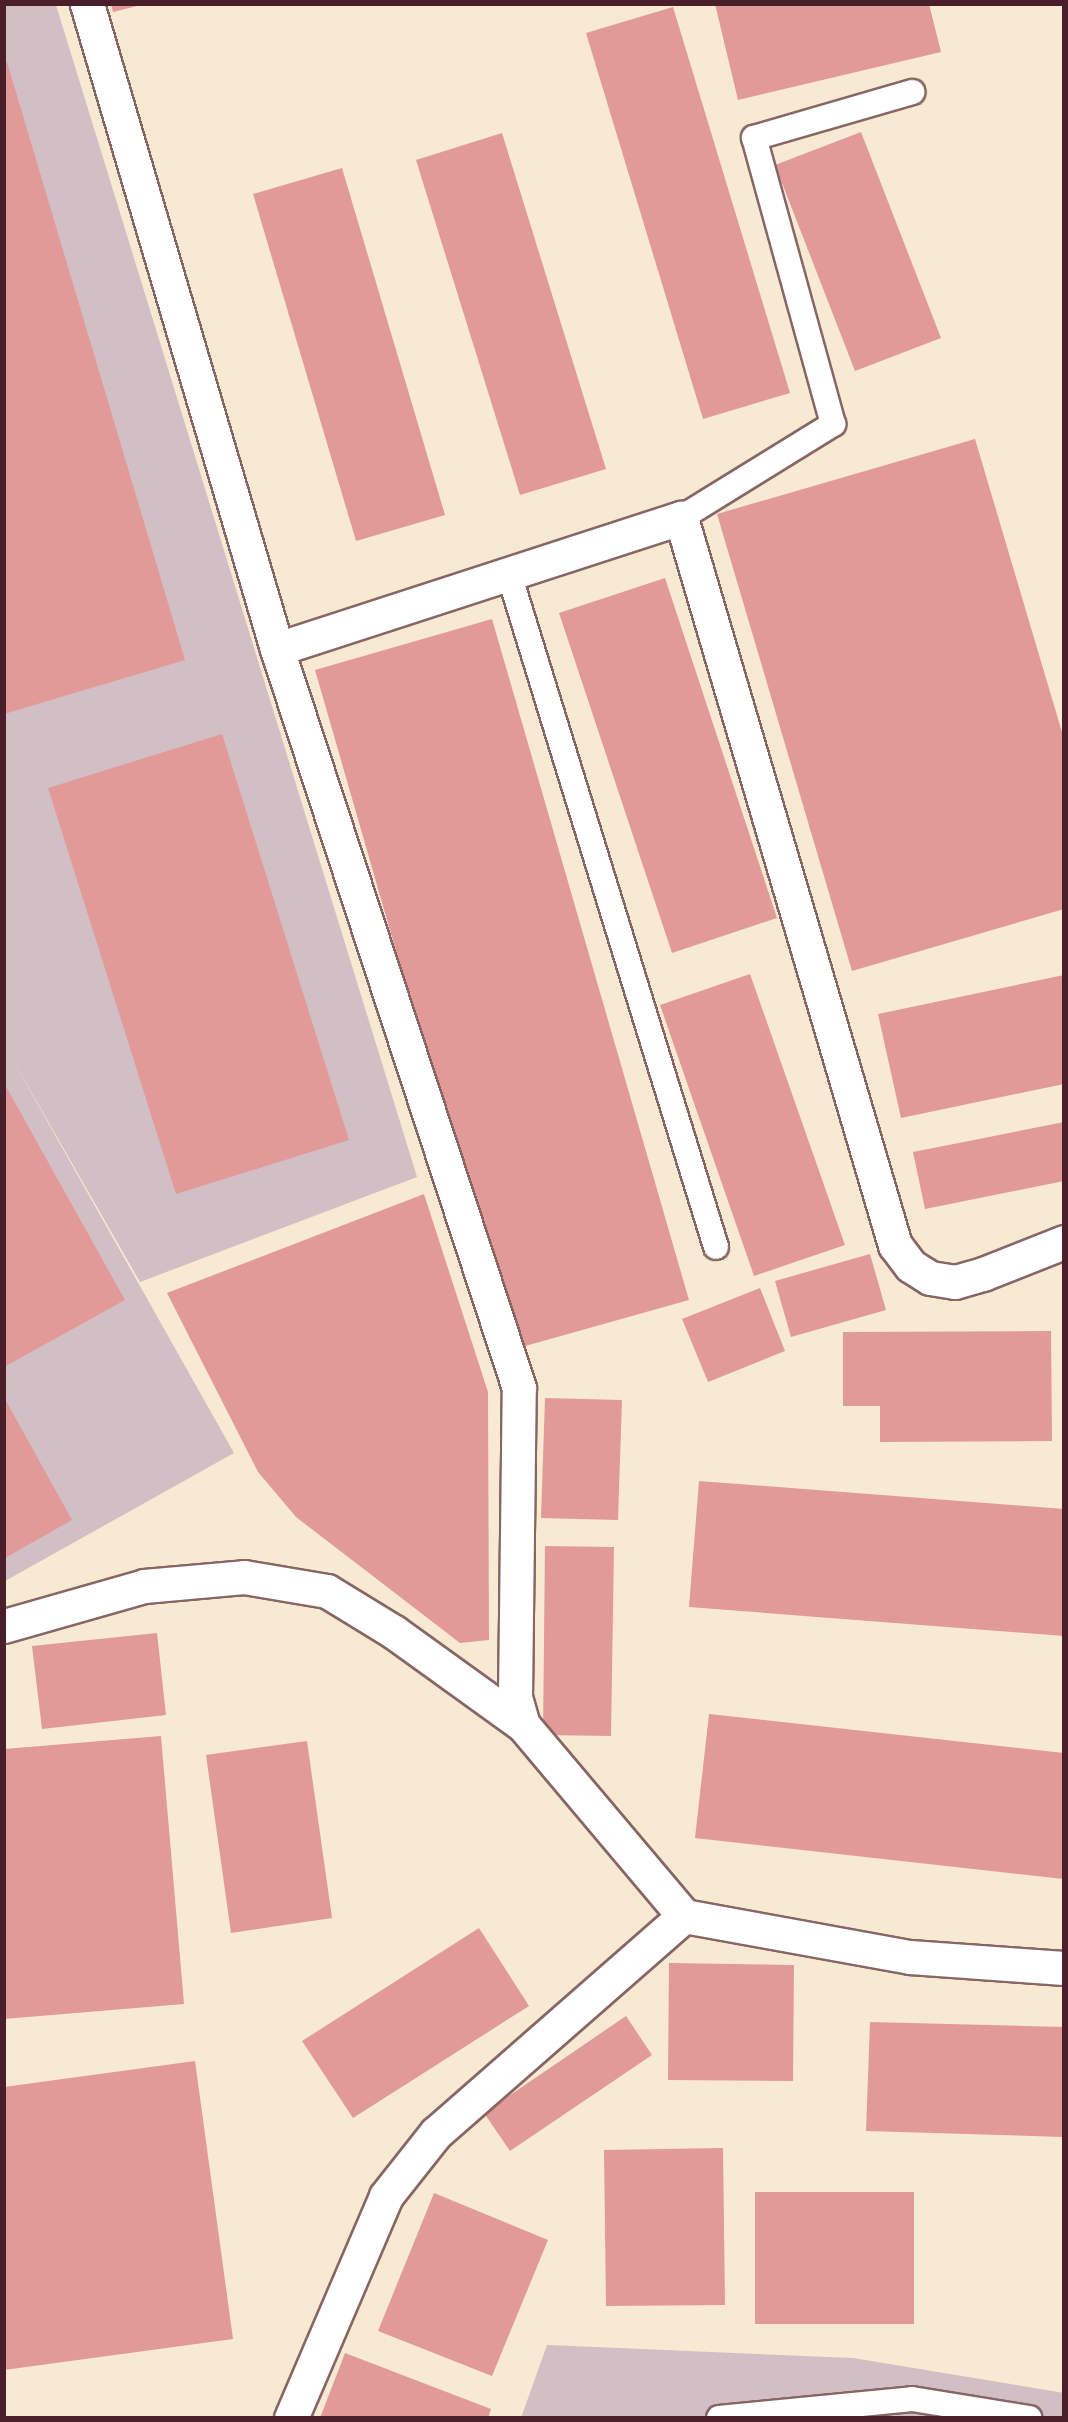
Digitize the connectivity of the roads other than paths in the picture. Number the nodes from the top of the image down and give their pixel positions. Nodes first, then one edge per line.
1 (87, 4) edge
2 (912, 92) dead end
3 (681, 518) junction
4 (509, 574) junction
5 (277, 649) junction
6 (1064, 1242) edge
7 (716, 1247) dead end
8 (4, 1626) edge
9 (523, 1725) junction
10 (684, 1916) junction
11 (1064, 1968) edge
12 (291, 2418) edge
13 (719, 2418) edge
14 (1029, 2418) edge

1 - 5 street
2 - 3 lane
3 - 4 street
3 - 6 street
4 - 5 street
4 - 7 lane
5 - 9 street
8 - 9 street
9 - 10 street
10 - 11 street
10 - 12 street
13 - 14 lane

